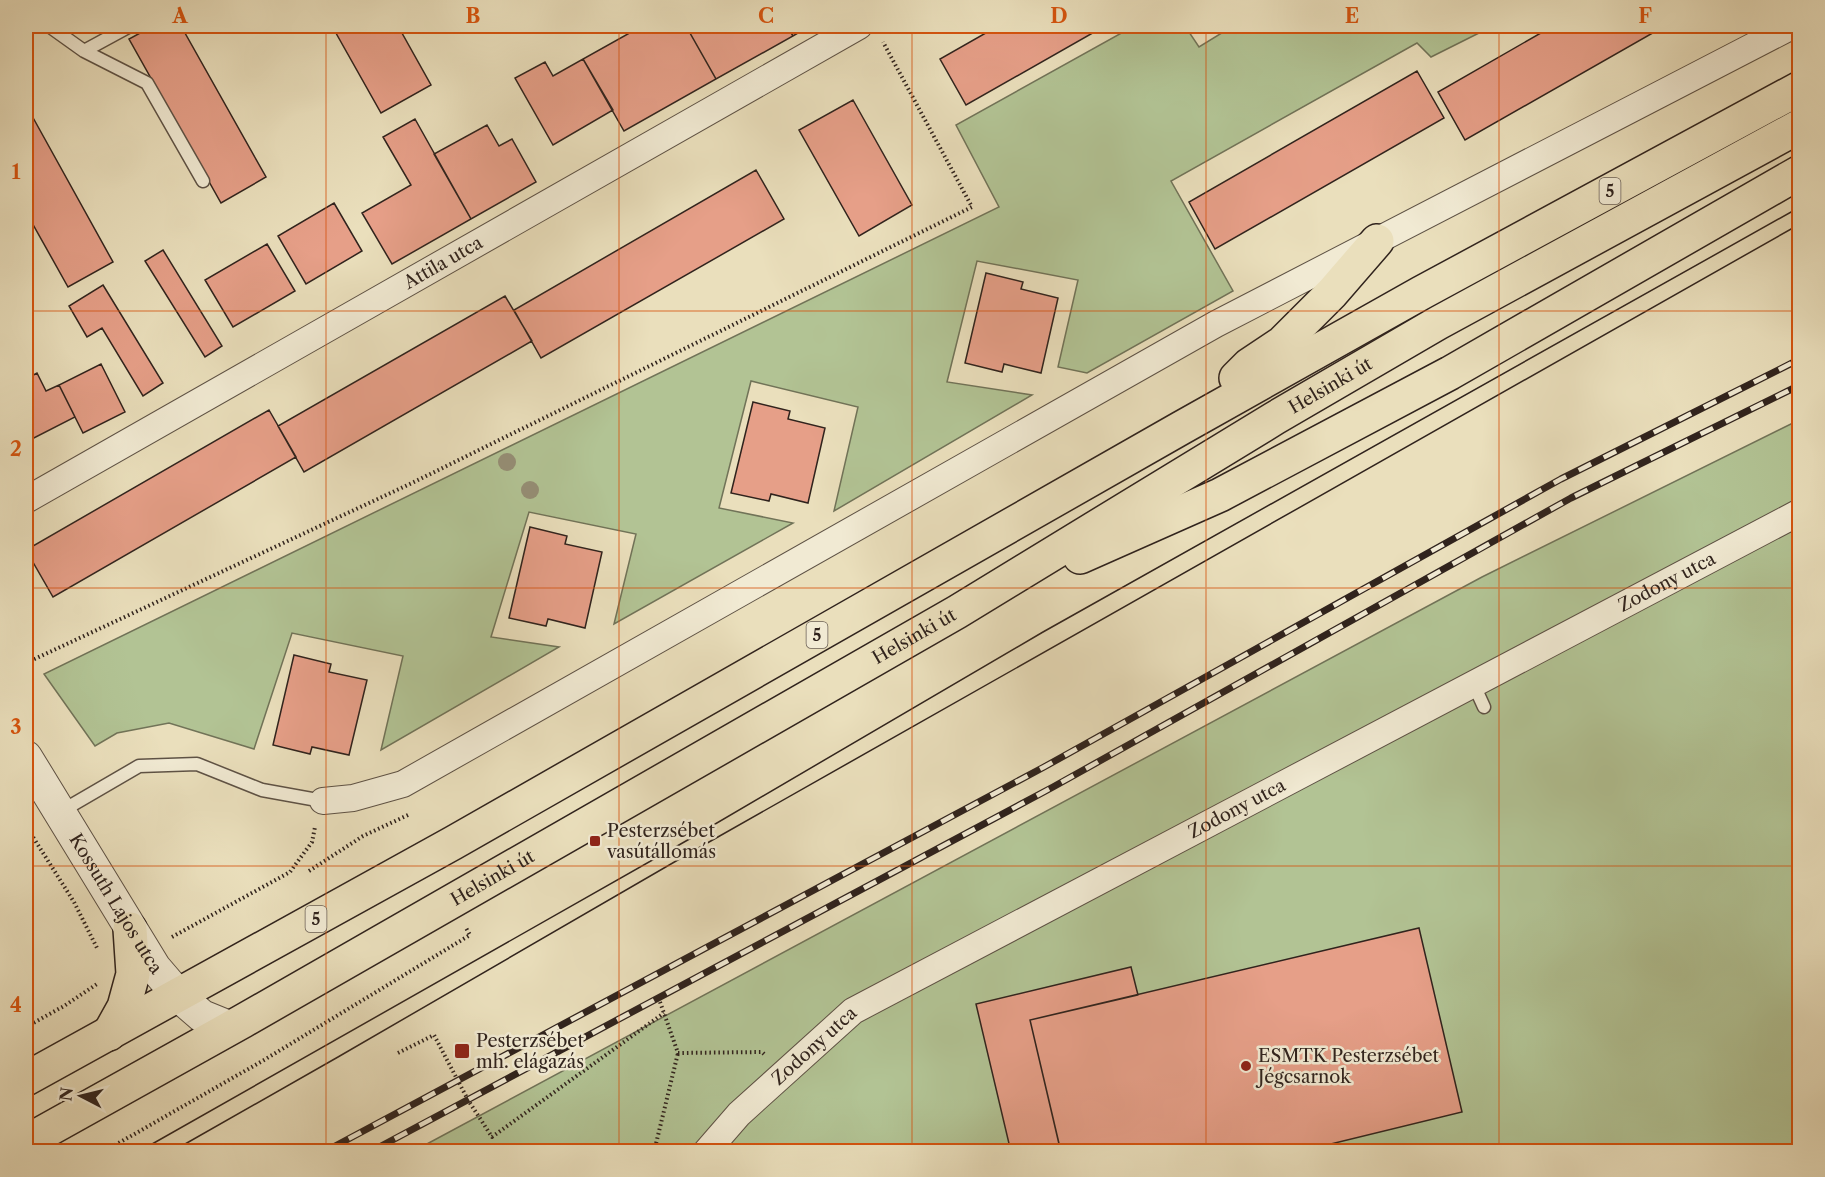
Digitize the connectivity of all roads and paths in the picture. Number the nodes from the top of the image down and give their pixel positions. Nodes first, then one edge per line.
1 (50, 26) edge
2 (130, 26) edge
3 (1792, 26) edge
4 (869, 30) edge
5 (84, 51) junction
6 (1800, 88) edge
7 (1800, 126) edge
8 (1800, 172) edge
9 (202, 181) dead end
10 (1377, 241) junction
11 (1181, 428) junction
12 (26, 500) edge
13 (1800, 512) edge
14 (957, 612) junction
15 (26, 663) edge
16 (26, 757) edge
17 (322, 801) junction
18 (60, 813) junction
19 (411, 813) dead end
20 (26, 826) edge
21 (309, 871) dead end
22 (466, 926) dead end
23 (136, 948) junction
24 (100, 955) dead end
25 (178, 996) junction
26 (660, 1002) dead end
27 (664, 1013) junction
28 (26, 1027) edge
29 (229, 1028) junction
30 (109, 1034) junction
31 (398, 1053) dead end
32 (678, 1053) junction
33 (783, 1073) junction
34 (26, 1079) edge
35 (26, 1143) edge
36 (103, 1152) edge
37 (654, 1152) edge
38 (706, 1152) edge

1 - 5 lane
2 - 5 lane
3 - 10 street
4 - 12 street, Attila utca
4 - 15 path
5 - 9 lane
6 - 11 main road, Helsinki út / 5
7 - 14 main road, Helsinki út / 5
8 - 14 main road
10 - 11 main road
10 - 17 street
11 - 25 main road, Helsinki út / 5
13 - 33 street, Zodony utca
14 - 29 main road, Helsinki út / 5
16 - 18 street, Kossuth Lajos utca
17 - 18 lane
17 - 23 path
18 - 23 street, Kossuth Lajos utca
19 - 21 path
20 - 24 path
22 - 36 path
23 - 25 street, Kossuth Lajos utca
23 - 28 path
23 - 30 main road
25 - 29 street, Kossuth Lajos utca
25 - 30 main road, Helsinki út / 5
26 - 27 path
27 - 31 path
27 - 32 path
29 - 35 main road, Helsinki út / 5
30 - 34 main road, Helsinki út / 5
32 - 33 path
32 - 37 path
33 - 38 street, Zodony utca

